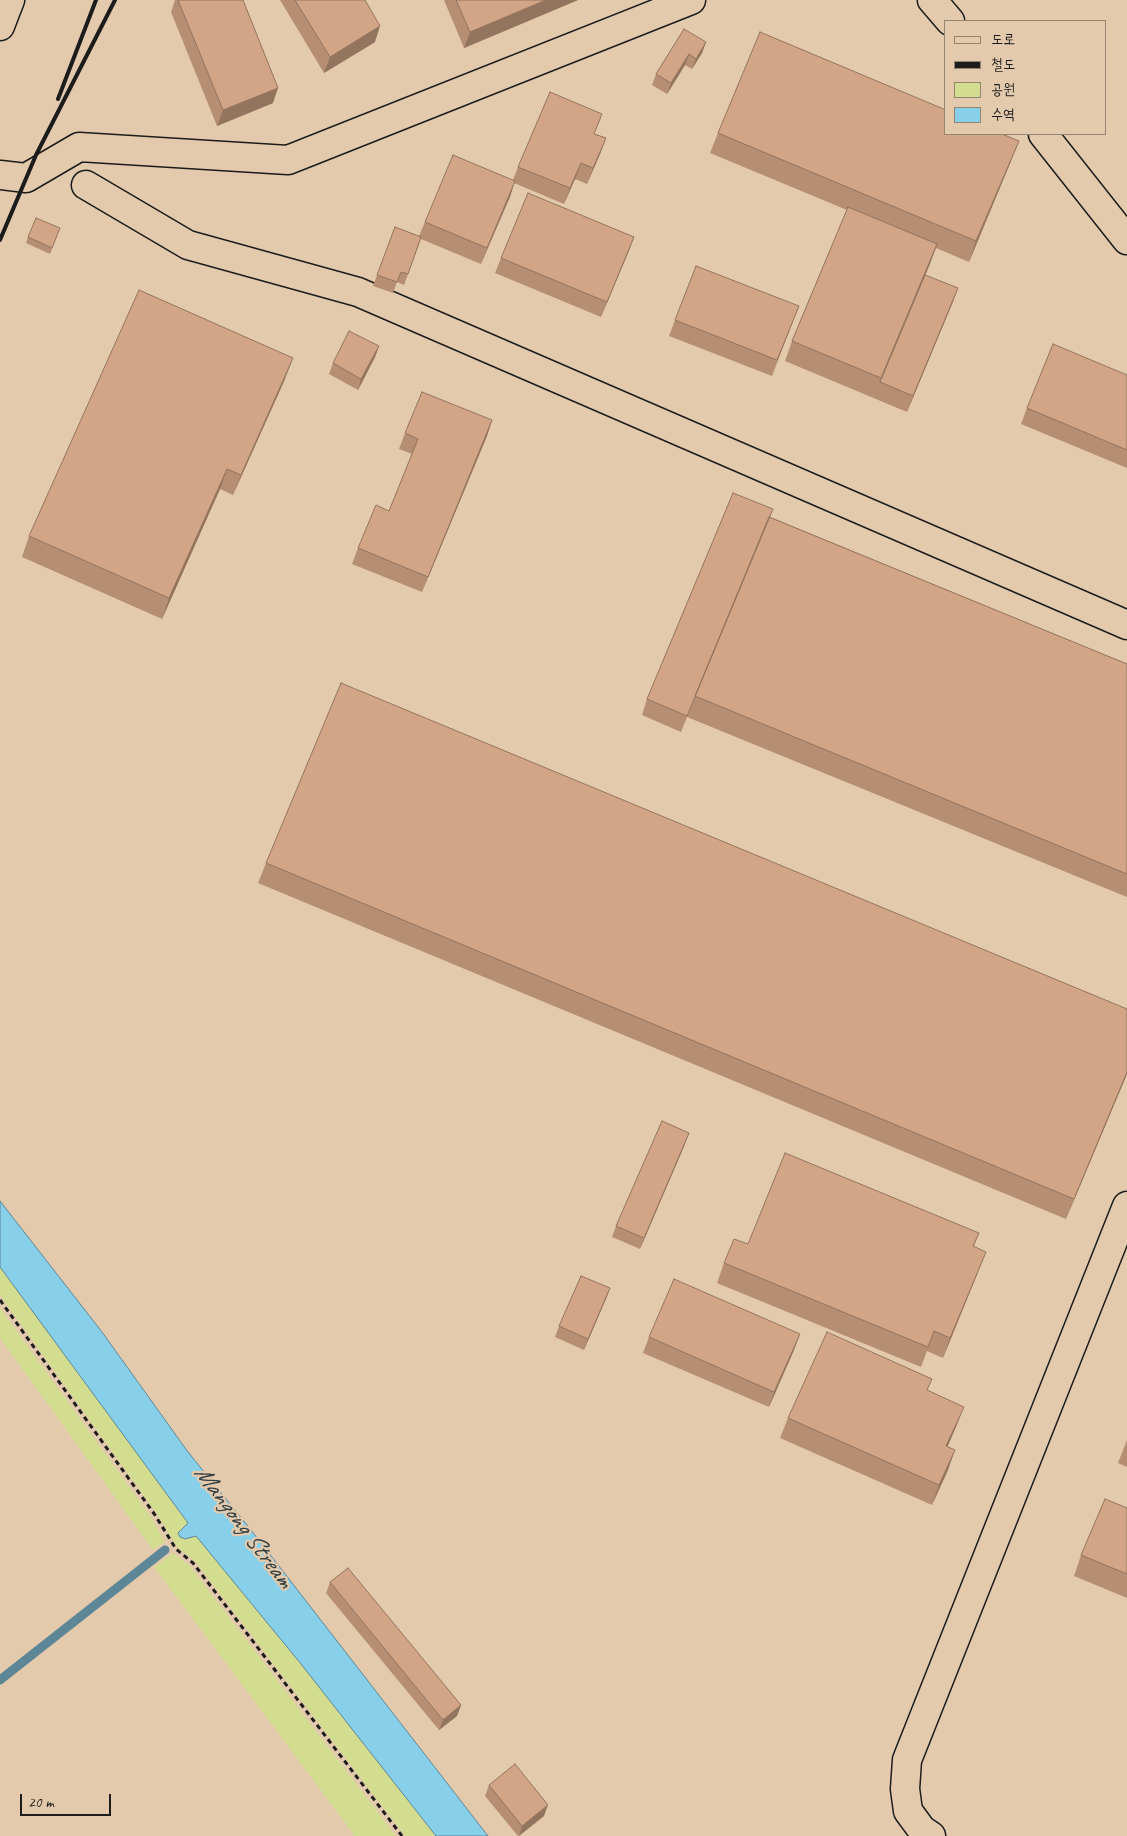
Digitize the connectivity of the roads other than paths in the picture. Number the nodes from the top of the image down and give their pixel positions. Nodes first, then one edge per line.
1 (10, 0) edge
2 (691, 0) edge
3 (932, 0) edge
4 (949, 20) edge
5 (0, 26) edge
6 (1044, 135) edge
7 (0, 175) edge
8 (86, 185) dead end
9 (1127, 240) edge
10 (1127, 625) edge
11 (1127, 1206) edge
12 (931, 1836) edge

1 - 5 street
2 - 7 street
3 - 4 street
6 - 9 street
8 - 10 street
11 - 12 street

